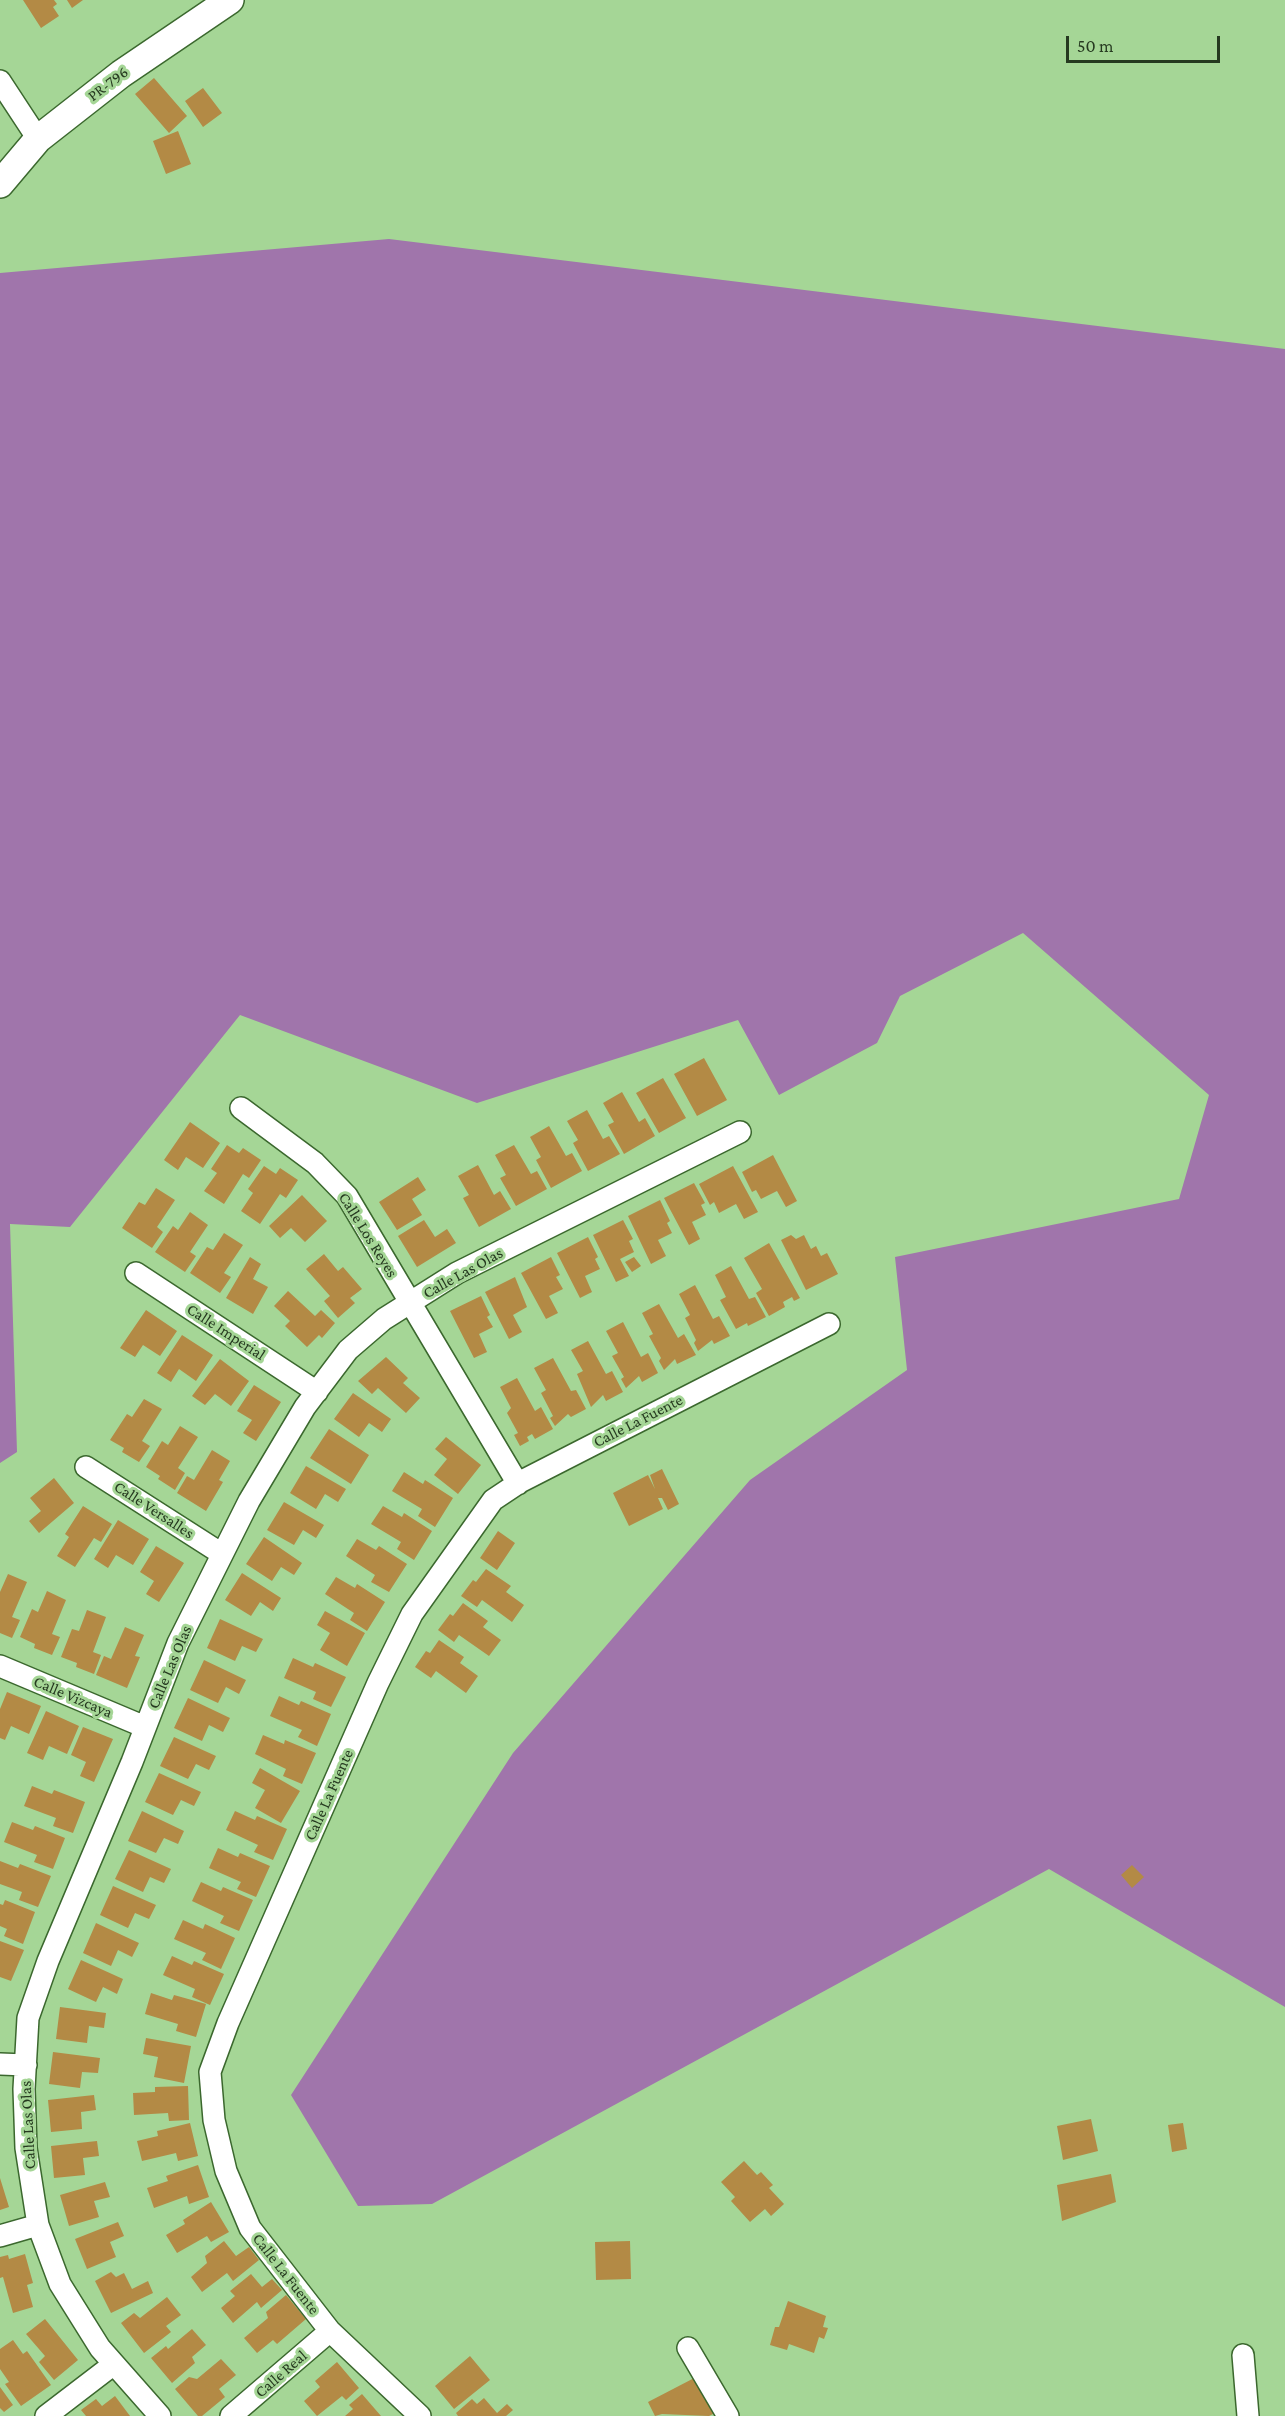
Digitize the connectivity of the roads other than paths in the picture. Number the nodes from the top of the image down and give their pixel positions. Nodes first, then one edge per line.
1 (230, 0) edge
2 (0, 81) edge
3 (38, 139) junction
4 (0, 184) edge
5 (241, 1108) dead end
6 (740, 1132) dead end
7 (136, 1273) dead end
8 (409, 1303) junction
9 (829, 1324) dead end
10 (317, 1392) junction
11 (86, 1467) dead end
12 (518, 1484) junction
13 (222, 1554) junction
14 (0, 1666) edge
15 (145, 1727) junction
16 (0, 2064) edge
17 (26, 2065) junction
18 (38, 2225) junction
19 (0, 2236) edge
20 (330, 2331) junction
21 (688, 2348) dead end
22 (1244, 2355) dead end
23 (114, 2364) junction
24 (46, 2416) edge
25 (160, 2416) edge
26 (231, 2416) edge
27 (420, 2416) edge
28 (728, 2416) edge
29 (1248, 2416) edge

1 - 3 street, PR-796 / PR-796
2 - 3 street
3 - 4 street, PR-796 / PR-796
5 - 8 street, Calle Los Reyes
6 - 8 street, Calle Las Olas
7 - 10 street, Calle Imperial
8 - 10 street, Calle Las Olas
8 - 12 street, Calle Los Reyes
9 - 12 street, Calle La Fuente
10 - 13 street, Calle Las Olas
11 - 13 street, Calle Versalles
12 - 20 street, Calle La Fuente
13 - 15 street, Calle Las Olas
14 - 15 street, Calle Vizcaya
15 - 17 street, Calle Las Olas
16 - 17 street
17 - 18 street, Calle Las Olas
18 - 19 street
18 - 23 street, Calle Las Olas
20 - 26 street, Calle Real
20 - 27 street, Calle La Fuente
21 - 28 street
22 - 29 street
23 - 24 street
23 - 25 street, Calle Las Olas

